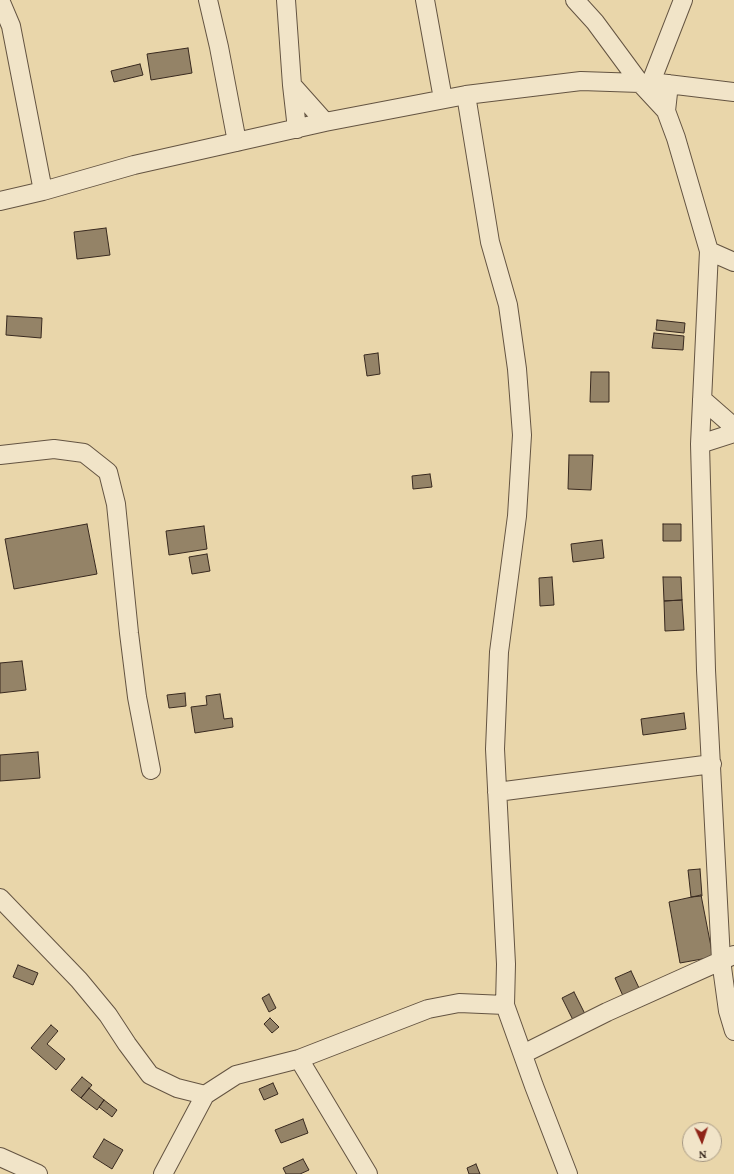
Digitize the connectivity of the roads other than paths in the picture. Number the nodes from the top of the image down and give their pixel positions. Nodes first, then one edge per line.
1 (0, 0) edge
2 (208, 0) edge
3 (286, 0) edge
4 (425, 0) edge
5 (575, 0) edge
6 (683, 0) edge
7 (645, 83) junction
8 (670, 84) junction
9 (292, 85) junction
10 (734, 92) edge
11 (466, 95) junction
12 (443, 99) junction
13 (666, 112) junction
14 (326, 122) junction
15 (297, 129) junction
16 (237, 142) junction
17 (43, 191) junction
18 (0, 201) edge
19 (709, 251) junction
20 (734, 262) edge
21 (702, 399) junction
22 (734, 427) edge
23 (734, 433) edge
24 (700, 444) junction
25 (0, 455) edge
26 (712, 764) junction
27 (151, 770) dead end
28 (497, 792) junction
29 (0, 898) edge
30 (728, 957) edge
31 (505, 1005) junction
32 (734, 1031) edge
33 (523, 1054) junction
34 (299, 1059) junction
35 (205, 1095) junction
36 (0, 1157) edge
37 (166, 1172) edge
38 (38, 1174) edge
39 (368, 1174) edge
40 (568, 1174) edge

1 - 17 street
2 - 16 street
3 - 9 street
4 - 12 street
5 - 7 street
6 - 7 street
7 - 8 street
7 - 11 street
7 - 13 street
8 - 10 street
8 - 13 street
9 - 14 street
9 - 15 street
11 - 12 street
11 - 28 street
12 - 14 street
13 - 19 street
14 - 15 street
15 - 16 street
16 - 17 street
17 - 18 street
19 - 20 street
19 - 21 street
21 - 22 street
21 - 24 street
23 - 24 street
24 - 26 street
25 - 27 street
26 - 28 street
26 - 30 street
28 - 31 street
29 - 35 street
30 - 32 street
30 - 33 street
31 - 33 street
31 - 34 street
33 - 40 street
34 - 35 street
34 - 39 street
35 - 37 street
36 - 38 street

